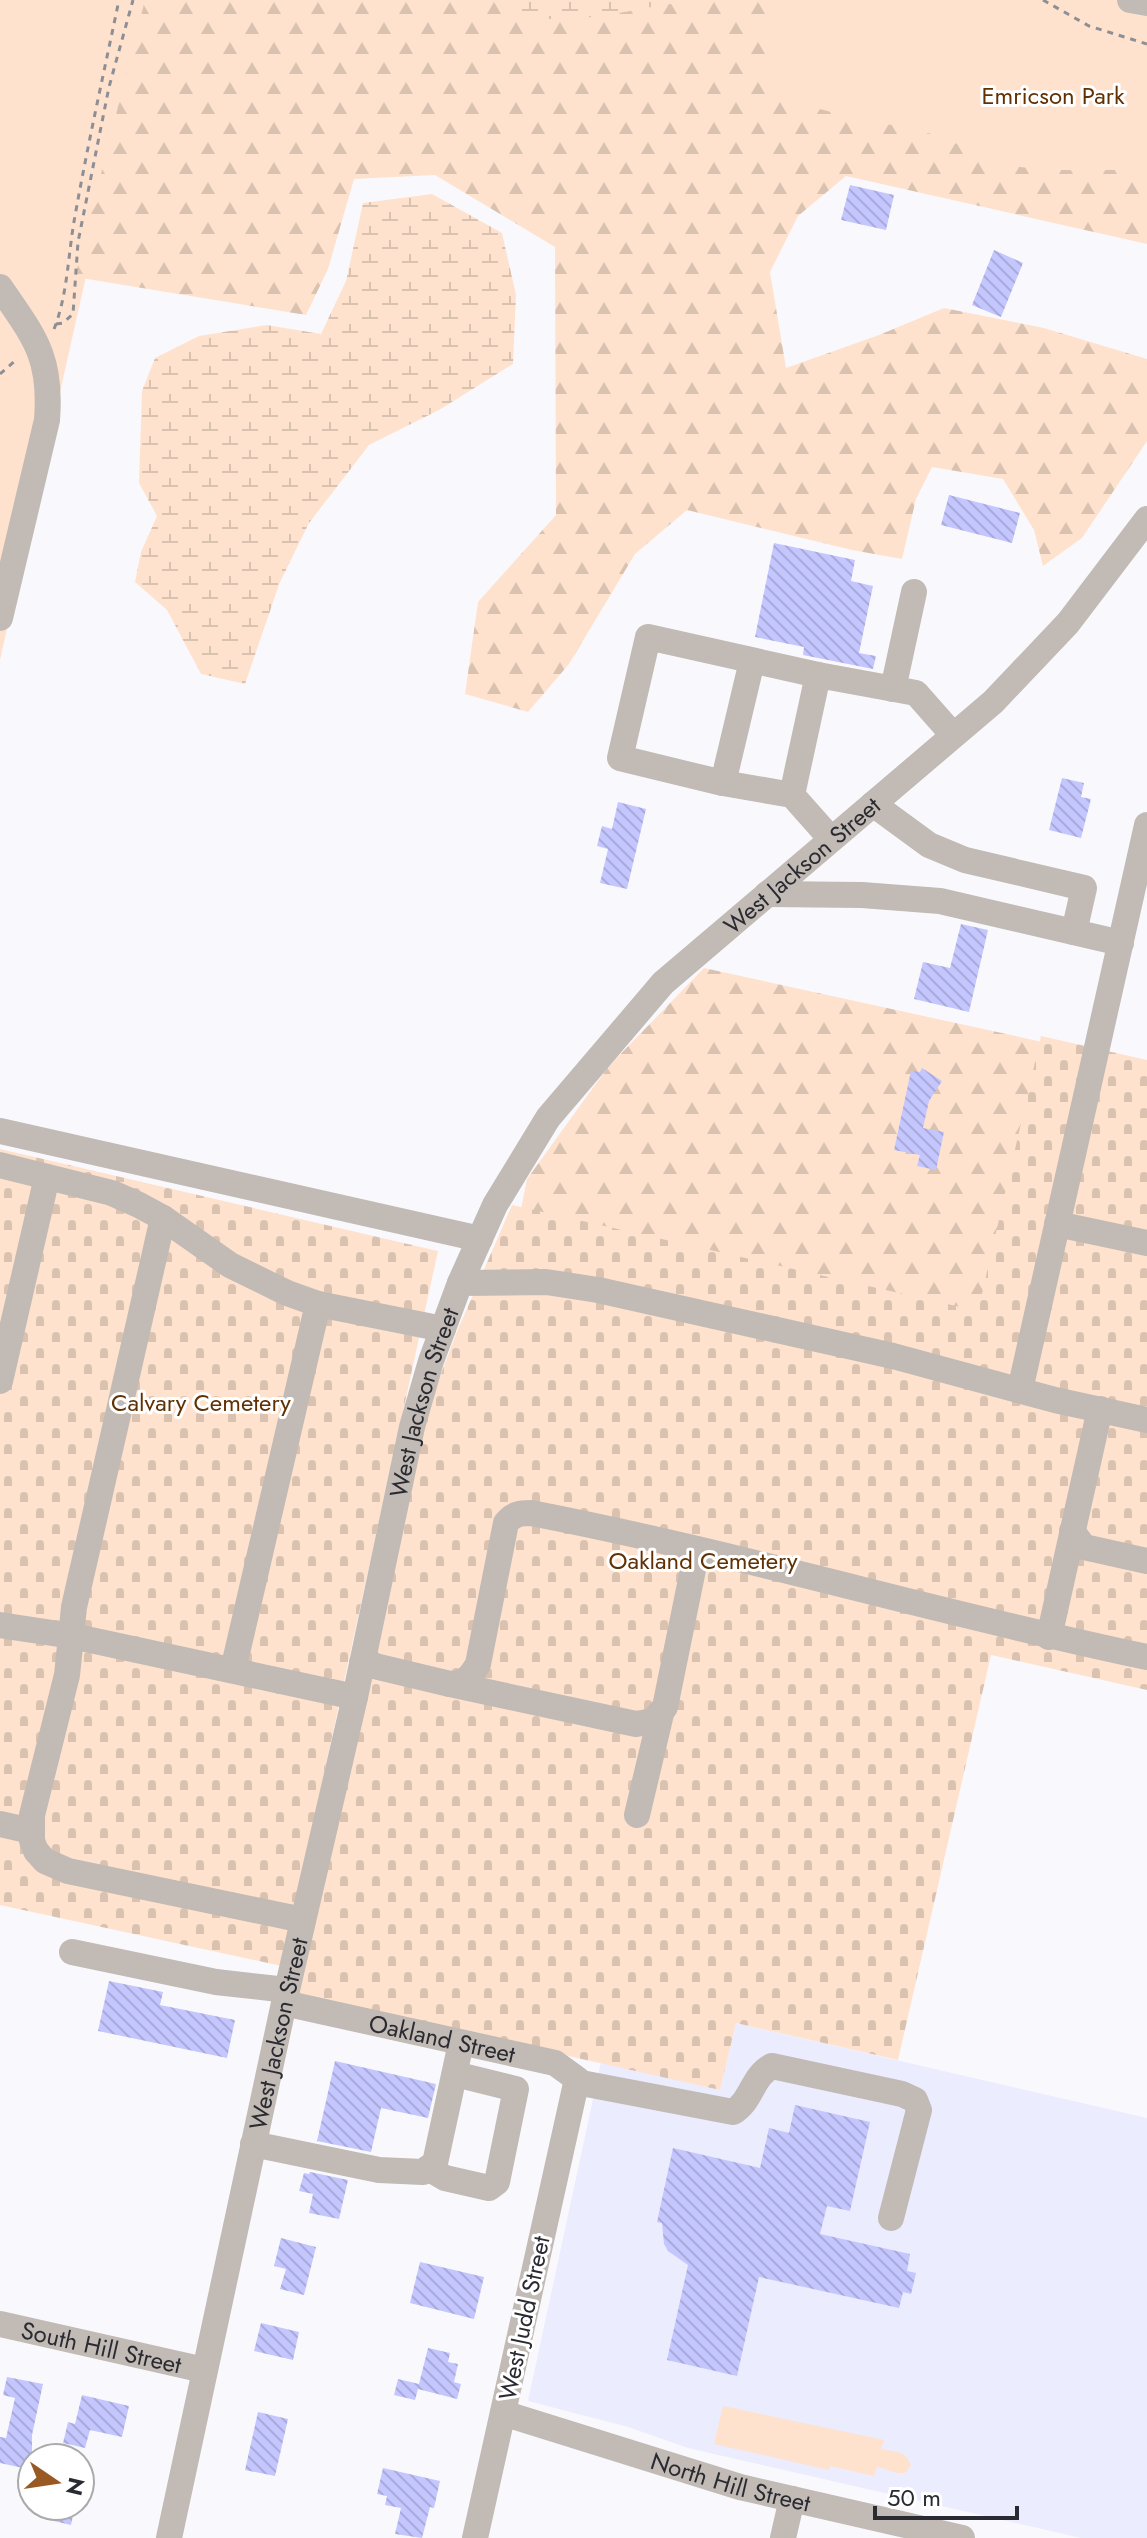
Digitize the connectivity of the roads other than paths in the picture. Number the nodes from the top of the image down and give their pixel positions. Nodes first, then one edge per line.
1 (1130, 0) edge
2 (1147, 3) edge
3 (0, 287) edge
4 (1147, 519) edge
5 (914, 592) dead end
6 (0, 618) edge
7 (752, 661) junction
8 (818, 675) junction
9 (893, 689) junction
10 (953, 735) junction
11 (723, 783) junction
12 (792, 795) junction
13 (873, 804) junction
14 (1147, 825) edge
15 (831, 839) junction
16 (767, 894) junction
17 (1074, 932) junction
18 (1121, 943) junction
19 (0, 1131) edge
20 (0, 1165) edge
21 (47, 1177) junction
22 (163, 1218) junction
23 (1057, 1224) junction
24 (480, 1239) junction
25 (1147, 1243) edge
26 (460, 1283) junction
27 (318, 1304) junction
28 (443, 1329) junction
29 (0, 1381) edge
30 (1020, 1390) junction
31 (1100, 1409) junction
32 (1147, 1420) edge
33 (1072, 1531) junction
34 (697, 1550) junction
35 (1147, 1561) edge
36 (0, 1625) edge
37 (72, 1636) junction
38 (1049, 1637) junction
39 (1147, 1657) edge
40 (362, 1663) junction
41 (233, 1670) junction
42 (450, 1684) junction
43 (355, 1697) junction
44 (661, 1714) junction
45 (637, 1815) dead end
46 (0, 1824) edge
47 (31, 1831) junction
48 (303, 1920) junction
49 (72, 1952) dead end
50 (285, 1996) junction
51 (461, 2043) junction
52 (455, 2074) junction
53 (575, 2090) junction
54 (253, 2144) junction
55 (428, 2168) junction
56 (891, 2218) dead end
57 (0, 2324) edge
58 (204, 2370) junction
59 (503, 2413) junction
60 (792, 2499) junction
61 (169, 2538) edge
62 (475, 2538) edge
63 (783, 2538) edge
64 (962, 2538) edge

1 - 2 street
3 - 6 street
4 - 10 street, West Jackson Street
5 - 9 street
7 - 8 street
7 - 11 street
7 - 11 street
8 - 9 street
8 - 12 street
9 - 10 street
10 - 13 street, West Jackson Street
11 - 12 street
12 - 15 street
13 - 15 street, West Jackson Street
13 - 17 street
14 - 18 street
15 - 16 street, West Jackson Street
16 - 17 street
16 - 24 street, West Jackson Street
17 - 18 street
18 - 23 street
19 - 24 street
20 - 21 street
21 - 22 street
21 - 29 street
22 - 27 street
22 - 37 street
23 - 25 street
23 - 30 street
24 - 26 street, West Jackson Street
26 - 28 street, West Jackson Street
26 - 30 street
27 - 28 street
27 - 41 street
28 - 40 street, West Jackson Street
30 - 31 street
31 - 32 street
31 - 33 street
33 - 35 street
33 - 38 street
34 - 38 street
34 - 42 street
34 - 44 street
36 - 37 street
37 - 41 street
37 - 47 street
38 - 39 street
40 - 42 street
40 - 43 street, West Jackson Street
41 - 43 street
42 - 44 street
43 - 48 street, West Jackson Street
44 - 45 street
46 - 47 street
47 - 48 street
48 - 50 street, West Jackson Street
49 - 50 street, Oakland Street
50 - 51 street, Oakland Street
50 - 54 street, West Jackson Street
51 - 52 street
51 - 53 street, Oakland Street
52 - 55 street
52 - 55 street
53 - 56 street
53 - 59 street, West Judd Street
54 - 55 street
54 - 58 street, West Jackson Street
57 - 58 street, South Hill Street
58 - 61 street, West Jackson Street
59 - 60 street, North Hill Street
59 - 62 street, West Judd Street
60 - 63 street
60 - 64 street, North Hill Street

